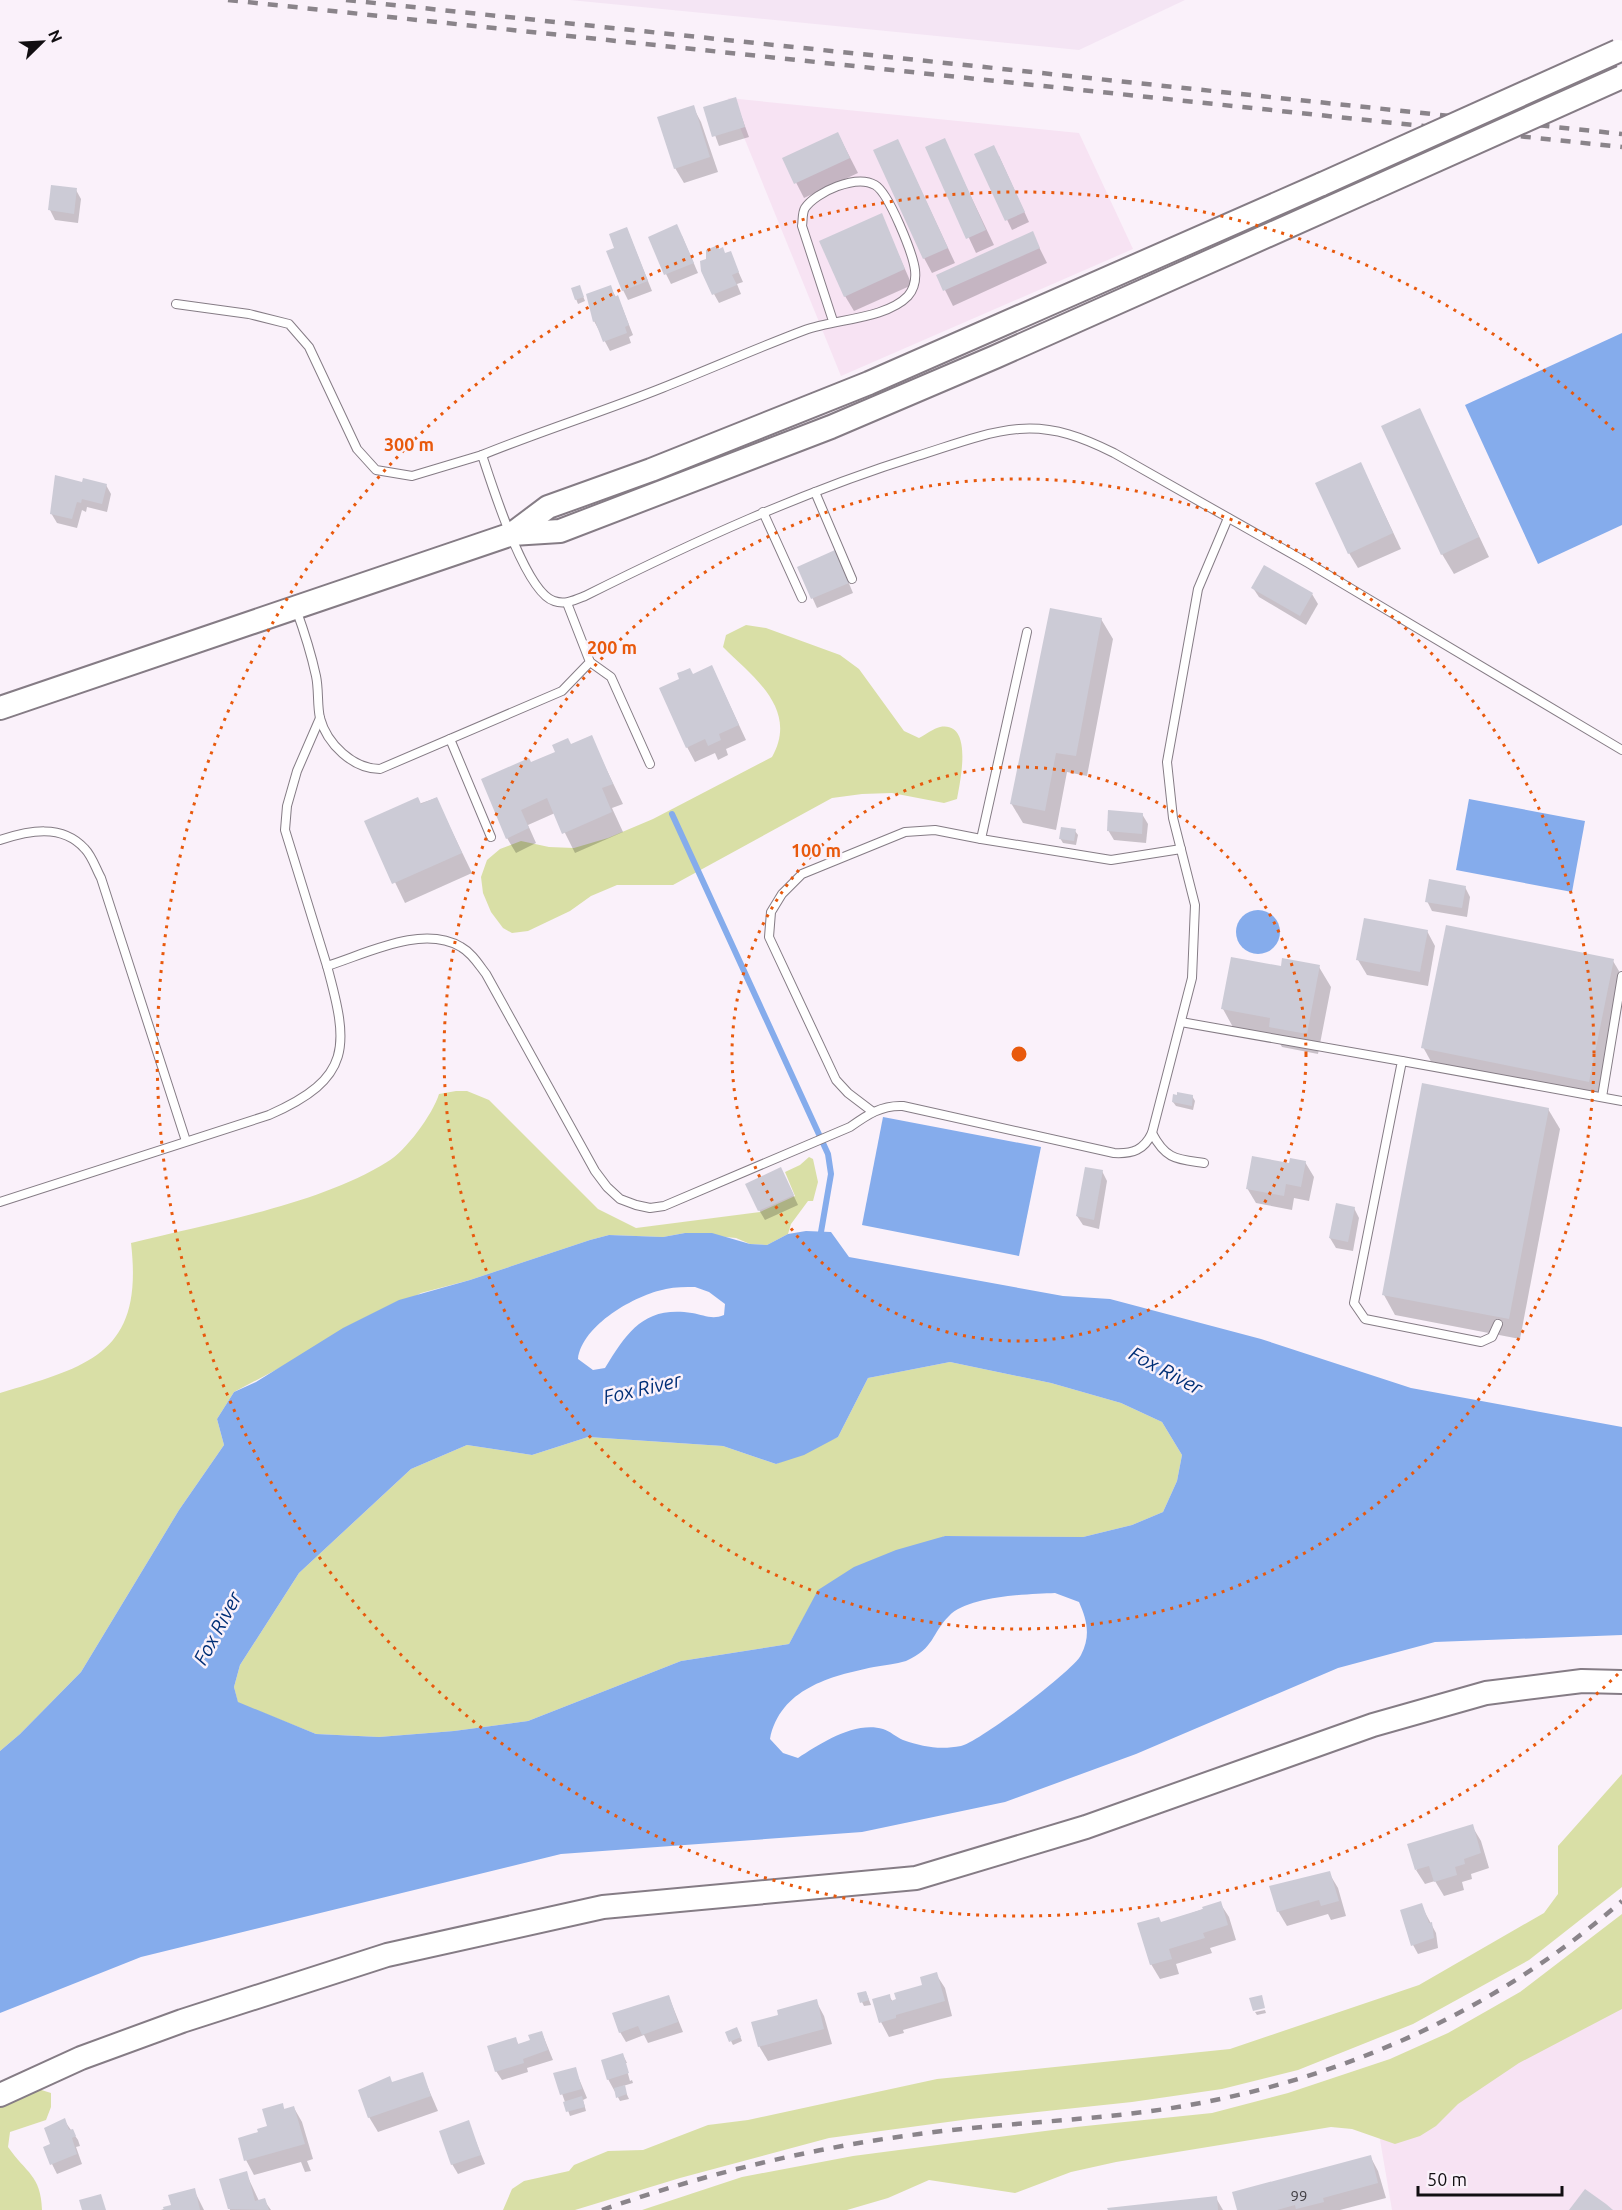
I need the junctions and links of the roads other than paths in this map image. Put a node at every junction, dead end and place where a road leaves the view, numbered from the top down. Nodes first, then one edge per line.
1 (1620, 50) edge
2 (1622, 77) edge
3 (176, 304) dead end
4 (833, 321) junction
5 (482, 455) junction
6 (815, 492) junction
7 (763, 512) junction
8 (1228, 518) junction
9 (512, 534) junction
10 (852, 579) dead end
11 (802, 598) dead end
12 (567, 603) junction
13 (296, 607) junction
14 (1027, 632) dead end
15 (590, 662) junction
16 (0, 708) edge
17 (320, 718) junction
18 (450, 739) junction
19 (1622, 750) edge
20 (650, 764) dead end
21 (491, 837) dead end
22 (981, 839) junction
23 (0, 840) edge
24 (1181, 849) junction
25 (327, 966) junction
26 (1622, 976) edge
27 (1181, 1022) junction
28 (1402, 1061) junction
29 (1602, 1097) junction
30 (1622, 1101) edge
31 (873, 1112) junction
32 (1152, 1133) junction
33 (186, 1141) junction
34 (1204, 1163) dead end
35 (0, 1202) edge
36 (1498, 1324) dead end
37 (1622, 1682) edge
38 (0, 2095) edge

1 - 9 main road, bridge
2 - 9 main road, bridge
3 - 5 lane
4 - 4 lane
4 - 5 lane
5 - 9 lane
6 - 7 lane
6 - 8 lane
6 - 10 lane
7 - 11 lane
7 - 12 lane
8 - 19 lane
8 - 24 lane
9 - 12 lane
9 - 13 main road
12 - 15 lane
13 - 16 main road
13 - 17 lane
14 - 22 lane
15 - 18 lane
15 - 20 lane
17 - 18 lane
17 - 25 lane
18 - 21 lane
22 - 24 lane
22 - 31 lane
23 - 33 lane
24 - 27 lane
25 - 31 lane
25 - 33 lane
26 - 29 lane
27 - 28 lane
27 - 32 lane
28 - 29 lane
28 - 36 lane
29 - 30 lane
31 - 32 lane
32 - 34 lane
33 - 35 lane
37 - 38 main road

